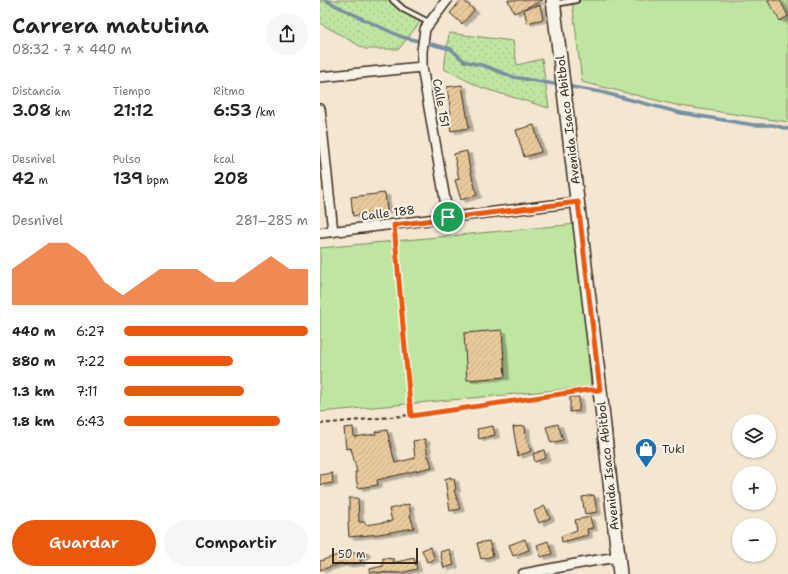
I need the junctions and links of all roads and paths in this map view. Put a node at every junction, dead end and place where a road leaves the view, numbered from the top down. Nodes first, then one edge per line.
1 (392, 0) edge
2 (447, 0) edge
3 (576, 0) edge
4 (554, 2) edge
5 (428, 26) junction
6 (422, 67) junction
7 (320, 77) edge
8 (320, 109) edge
9 (578, 202) junction
10 (448, 217) junction
11 (394, 225) junction
12 (333, 232) junction
13 (320, 233) edge
14 (600, 390) junction
15 (411, 416) junction
16 (320, 424) edge
17 (618, 557) junction
18 (524, 574) edge
19 (620, 574) edge

1 - 5 lane
2 - 5 street, Calle 151
3 - 4 lane
4 - 9 main road, Avenida Isaco Abitbol
5 - 6 street, Calle 151
6 - 7 street
6 - 10 street, Calle 151
8 - 12 street
9 - 10 street, Calle 188
9 - 14 main road, Avenida Isaco Abitbol
10 - 11 street, Calle 188
11 - 12 street, Calle 188
11 - 15 path
12 - 13 street, Calle 188
14 - 15 path
14 - 17 main road, Avenida Isaco Abitbol
15 - 16 path
17 - 18 street
17 - 19 main road, Avenida Isaco Abitbol

